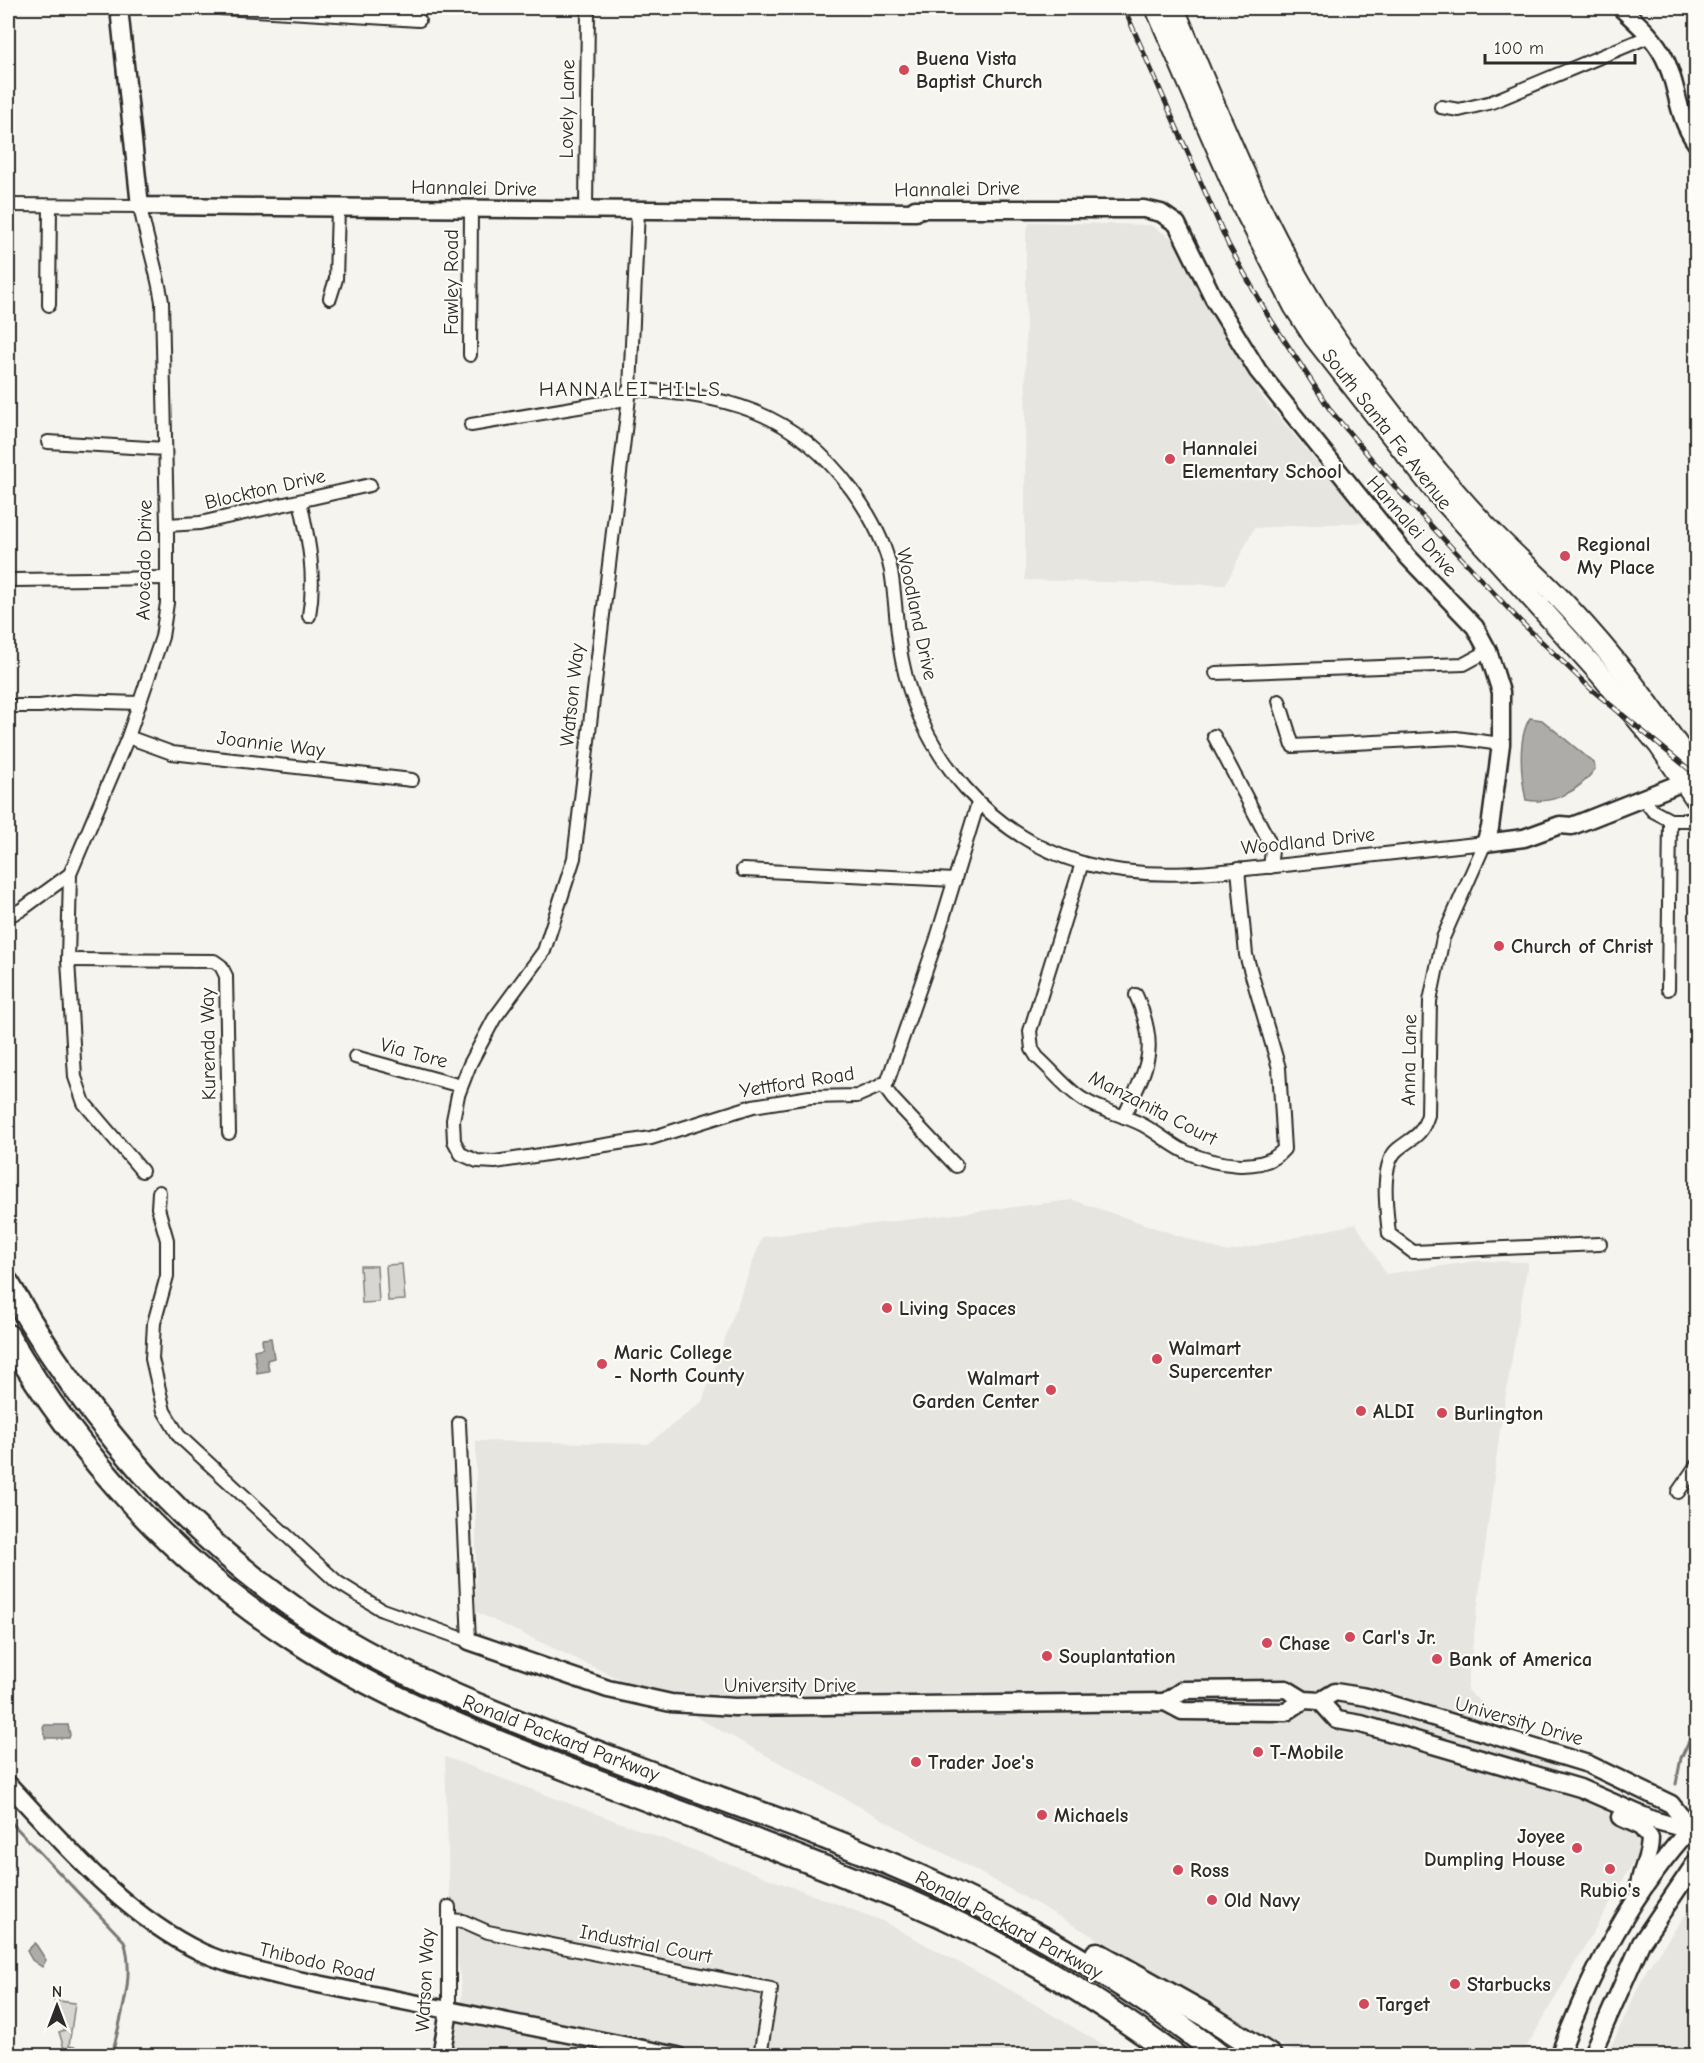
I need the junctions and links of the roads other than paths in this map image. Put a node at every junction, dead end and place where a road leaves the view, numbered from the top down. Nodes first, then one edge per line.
1 (119, 8) edge
2 (222, 8) edge
3 (588, 8) edge
4 (1156, 8) edge
5 (1174, 8) edge
6 (1621, 8) edge
7 (419, 21) dead end
8 (1650, 36) junction
9 (1441, 107) dead end
10 (1696, 143) edge
11 (8, 205) edge
12 (50, 206) junction
13 (140, 206) junction
14 (338, 208) junction
15 (471, 209) junction
16 (586, 210) junction
17 (638, 210) junction
18 (330, 298) dead end
19 (49, 305) dead end
20 (470, 355) dead end
21 (630, 389) junction
22 (471, 425) dead end
23 (48, 442) dead end
24 (165, 450) junction
25 (370, 484) dead end
26 (300, 501) junction
27 (167, 525) junction
28 (167, 578) junction
29 (14, 580) dead end
30 (309, 616) dead end
31 (1488, 651) junction
32 (1216, 673) dead end
33 (1279, 701) dead end
34 (140, 703) junction
35 (8, 706) edge
36 (1214, 736) dead end
37 (128, 737) junction
38 (1501, 744) junction
39 (1691, 777) edge
40 (412, 780) dead end
41 (1696, 799) edge
42 (1644, 800) junction
43 (978, 803) junction
44 (1670, 820) junction
45 (1696, 820) edge
46 (1560, 825) junction
47 (1485, 843) junction
48 (1082, 863) junction
49 (1270, 867) junction
50 (1238, 869) junction
51 (743, 870) dead end
52 (70, 874) junction
53 (955, 880) junction
54 (8, 916) edge
55 (68, 960) junction
56 (1668, 989) dead end
57 (1136, 995) dead end
58 (356, 1057) dead end
59 (882, 1084) junction
60 (461, 1086) junction
61 (1124, 1117) junction
62 (229, 1132) dead end
63 (461, 1154) joint
64 (956, 1166) dead end
65 (142, 1171) dead end
66 (159, 1192) dead end
67 (1600, 1244) dead end
68 (8, 1284) edge
69 (8, 1336) edge
70 (459, 1423) dead end
71 (1696, 1466) edge
72 (1677, 1492) dead end
73 (469, 1641) junction
74 (1312, 1700) junction
75 (1165, 1702) junction
76 (8, 1784) edge
77 (1563, 1784) junction
78 (1694, 1827) edge
79 (1696, 1862) edge
80 (955, 1893) junction
81 (1638, 1894) junction
82 (449, 1907) dead end
83 (449, 1920) junction
84 (1081, 1992) junction
85 (449, 2011) junction
86 (441, 2055) edge
87 (678, 2055) edge
88 (760, 2055) edge
89 (1148, 2055) edge
90 (1175, 2055) edge
91 (1220, 2055) edge
92 (1270, 2055) edge
93 (1559, 2055) edge
94 (1591, 2055) edge

1 - 13 street, Avocado Drive
2 - 7 street
3 - 16 street, Lovely Lane
4 - 39 main road, South Santa Fe Avenue
5 - 39 main road, South Santa Fe Avenue
6 - 8 street
8 - 9 street
8 - 10 street
11 - 12 street, Hannalei Drive
12 - 13 street, Hannalei Drive
12 - 19 street
13 - 14 street, Hannalei Drive
13 - 24 street, Avocado Drive
14 - 15 street, Hannalei Drive
14 - 18 street
15 - 16 street, Hannalei Drive
15 - 20 street, Fawley Road
16 - 17 street, Hannalei Drive
17 - 21 street, Watson Way
17 - 31 street, Hannalei Drive
21 - 22 street
21 - 43 street, Woodland Drive
21 - 60 street, Watson Way
23 - 24 street
24 - 27 street, Avocado Drive
25 - 26 street, Blockton Drive
26 - 27 street, Blockton Drive
26 - 30 street
27 - 28 street, Avocado Drive
28 - 29 street
28 - 34 street, Avocado Drive
31 - 32 street
31 - 38 street, Hannalei Drive
33 - 38 street
34 - 35 street
34 - 37 street, Avocado Drive
36 - 49 street
37 - 40 street, Joannie Way
37 - 52 street, Avocado Drive
38 - 47 street, Hannalei Drive
39 - 41 main road, South Santa Fe Avenue
39 - 42 street, Woodland Drive
39 - 46 street, Woodland Drive
42 - 44 street
42 - 46 street, Woodland Drive
43 - 48 street, Woodland Drive
43 - 53 street, Yettford Road
44 - 45 street
44 - 56 street
46 - 47 street, Woodland Drive
47 - 49 street, Woodland Drive
47 - 67 street, Anna Lane
48 - 50 street, Woodland Drive
48 - 61 street, Manzanita Court
49 - 50 street, Woodland Drive
50 - 61 street, Manzanita Court
51 - 53 street
52 - 54 street
52 - 55 street, Avocado Drive
53 - 59 street, Yettford Road
55 - 62 street, Kurenda Way
55 - 65 street, Avocado Drive
57 - 61 street
58 - 60 street, Via Tore
59 - 63 street, Yettford Road
59 - 64 street
60 - 63 street, Watson Way
66 - 73 street, University Drive
68 - 80 highway, Ronald Packard Parkway
69 - 84 highway, Ronald Packard Parkway
70 - 73 street
71 - 72 street
73 - 75 street, University Drive
74 - 75 street, University Drive
74 - 75 street, University Drive
74 - 77 street, University Drive
74 - 78 street, University Drive
76 - 85 street, Thibodo Road
77 - 78 street, University Drive
77 - 81 street
78 - 81 street
79 - 94 street
80 - 91 highway, Ronald Packard Parkway
80 - 92 highway
81 - 93 street
82 - 83 street, Watson Way
83 - 85 street, Watson Way
83 - 88 street, Industrial Court
84 - 89 highway
84 - 90 highway, Ronald Packard Parkway
85 - 86 street, Watson Way
85 - 87 street, Thibodo Road

